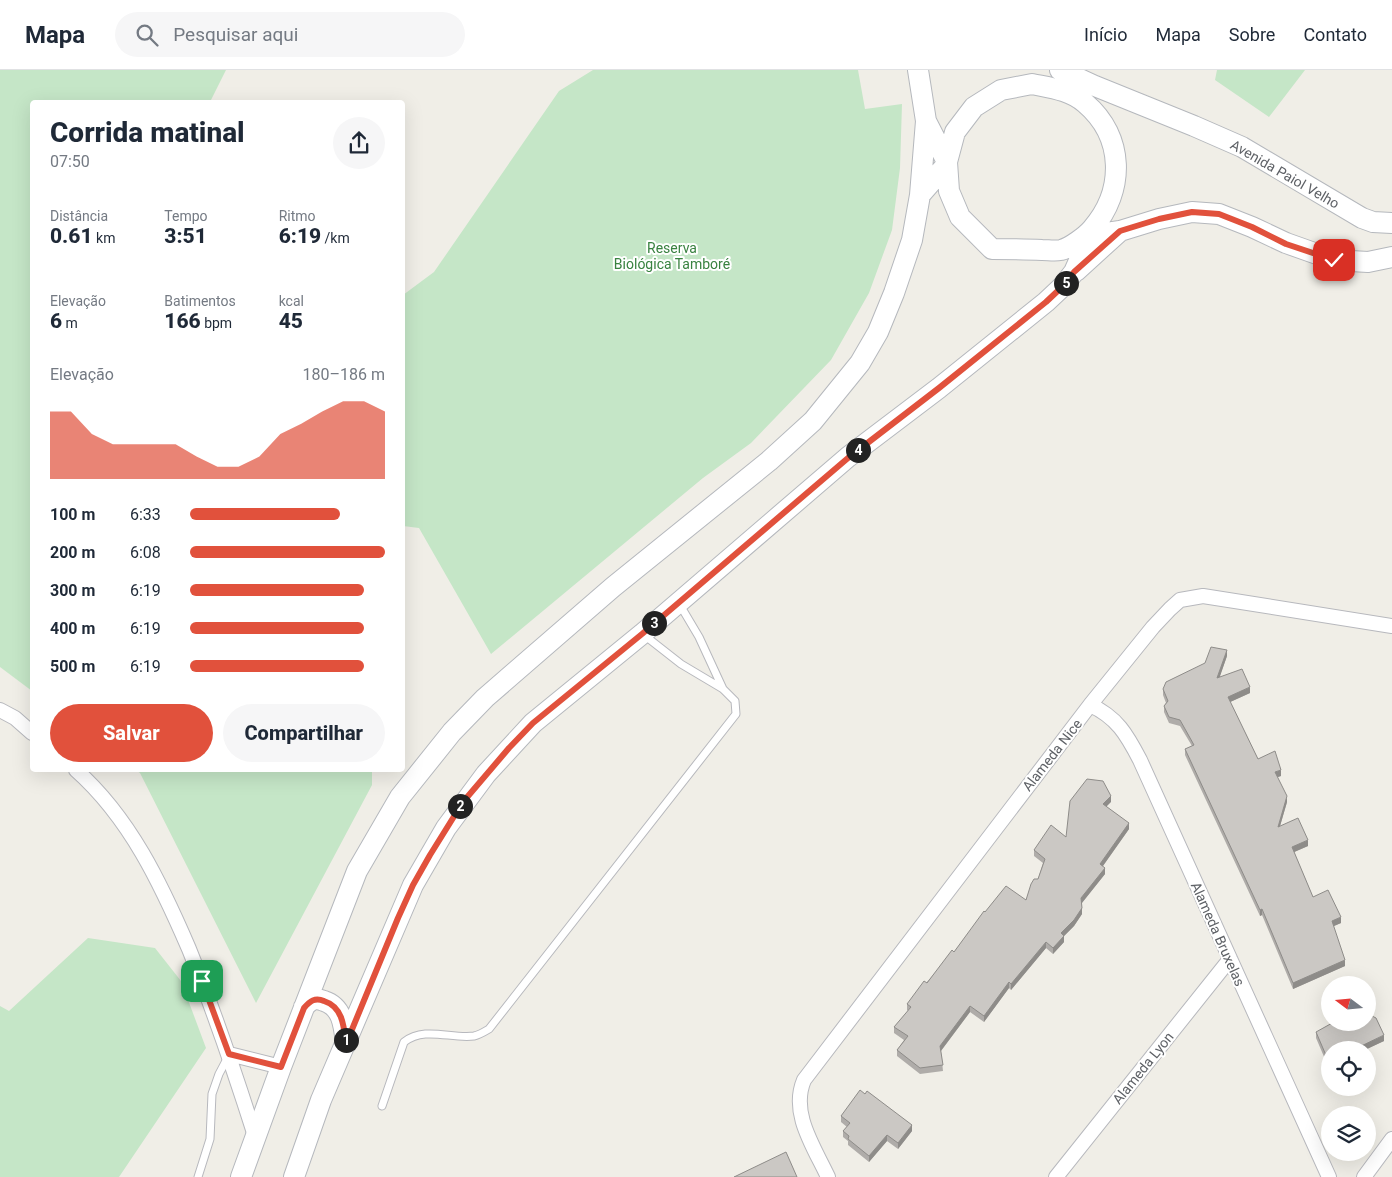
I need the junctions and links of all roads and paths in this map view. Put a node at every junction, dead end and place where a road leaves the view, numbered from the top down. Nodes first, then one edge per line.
1 (918, 70) edge
2 (1051, 70) edge
3 (1060, 70) edge
4 (1095, 86) junction
5 (1064, 90) junction
6 (926, 121) junction
7 (947, 163) junction
8 (920, 195) junction
9 (1392, 223) edge
10 (1120, 231) junction
11 (1086, 236) junction
12 (1392, 258) edge
13 (1074, 272) junction
14 (679, 602) junction
15 (1392, 626) edge
16 (642, 634) junction
17 (723, 689) junction
18 (1090, 706) junction
19 (0, 710) edge
20 (30, 731) edge
21 (78, 772) edge
22 (1230, 960) junction
23 (304, 1008) junction
24 (346, 1044) junction
25 (229, 1054) junction
26 (281, 1067) junction
27 (382, 1106) dead end
28 (255, 1136) junction
29 (1392, 1139) edge
30 (198, 1177) edge
31 (241, 1177) edge
32 (294, 1177) edge
33 (828, 1177) edge
34 (1056, 1177) edge
35 (1329, 1177) edge
36 (1364, 1177) edge

1 - 6 main road
2 - 5 main road
3 - 4 main road, Avenida Paiol Velho
4 - 5 main road
4 - 9 main road, Avenida Paiol Velho
5 - 7 main road
5 - 11 main road
6 - 7 main road
6 - 8 main road
7 - 8 main road
7 - 11 main road
8 - 23 main road
10 - 11 main road
10 - 12 main road
10 - 13 main road
11 - 13 main road
13 - 14 main road
14 - 16 main road
14 - 17 lane
15 - 18 street, Alameda Nice
16 - 17 lane
16 - 24 main road
17 - 27 lane
18 - 22 street, Alameda Bruxelas
18 - 33 street, Alameda Nice
19 - 20 street
21 - 25 street
22 - 34 street, Alameda Lyon
22 - 35 street, Alameda Bruxelas
23 - 24 main road
23 - 26 main road
24 - 32 main road
25 - 26 street
25 - 28 street
25 - 30 lane
26 - 28 main road
28 - 31 main road
29 - 36 street

